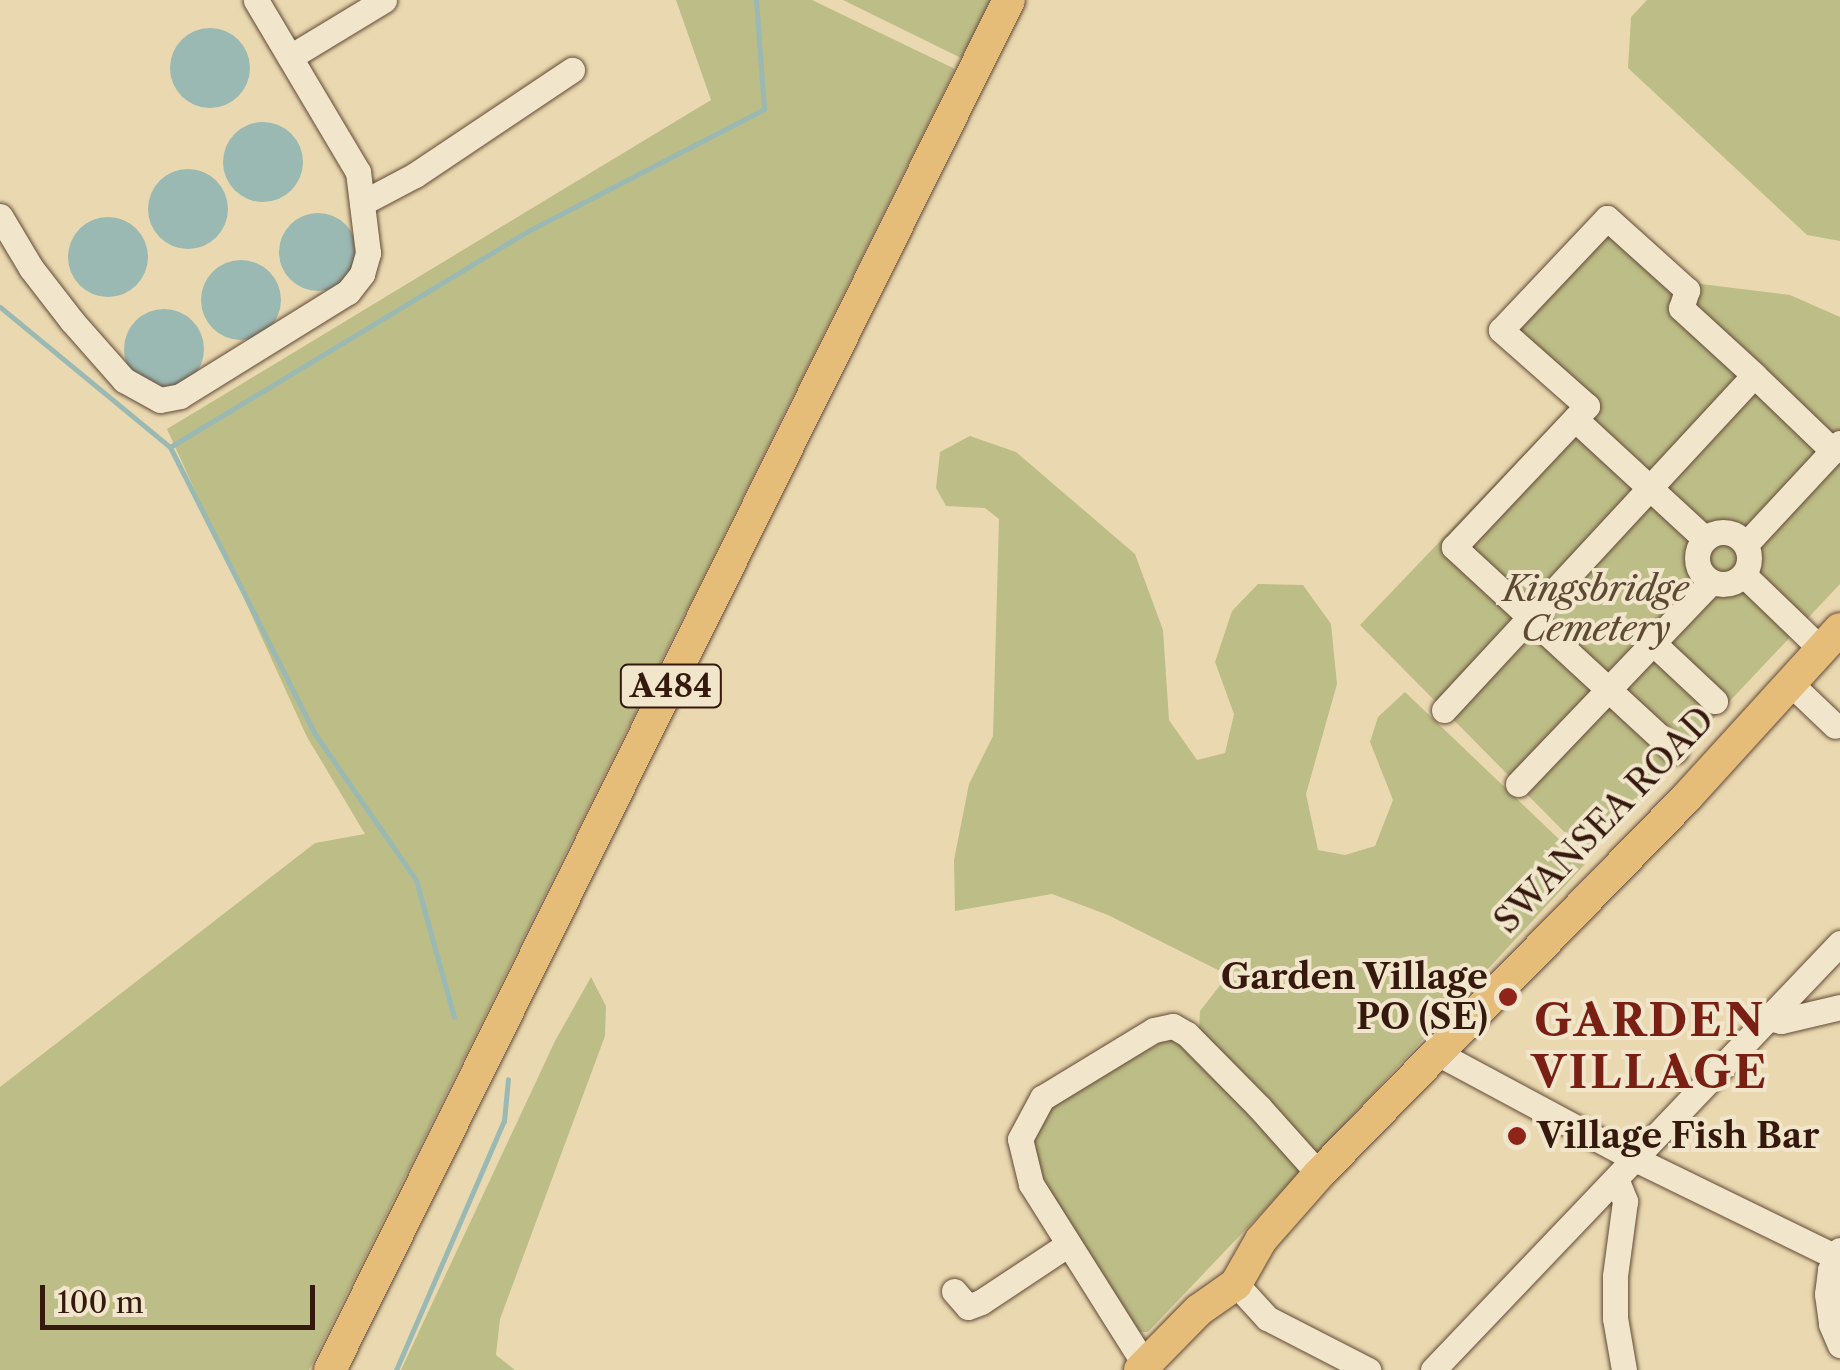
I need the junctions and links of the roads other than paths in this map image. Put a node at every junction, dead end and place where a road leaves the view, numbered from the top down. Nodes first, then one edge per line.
1 (256, 0) edge
2 (384, 0) edge
3 (1009, 0) edge
4 (290, 57) junction
5 (572, 70) dead end
6 (362, 203) junction
7 (0, 216) edge
8 (1754, 375) junction
9 (1575, 419) junction
10 (1836, 447) edge
11 (1650, 488) junction
12 (1705, 540) junction
13 (1746, 544) junction
14 (1744, 575) junction
15 (1711, 582) junction
16 (1530, 619) junction
17 (1830, 639) edge
18 (1653, 643) junction
19 (1790, 683) junction
20 (1608, 690) junction
21 (1715, 701) dead end
22 (1444, 710) dead end
23 (1835, 726) dead end
24 (1675, 751) dead end
25 (1518, 784) dead end
26 (1840, 943) edge
27 (1840, 1007) edge
28 (1768, 1018) junction
29 (1437, 1053) junction
30 (1636, 1160) junction
31 (1319, 1174) junction
32 (1617, 1181) junction
33 (1067, 1244) junction
34 (1838, 1254) edge
35 (1236, 1284) junction
36 (954, 1290) dead end
37 (1840, 1345) edge
38 (1143, 1367) edge
39 (1358, 1368) edge
40 (330, 1370) edge
41 (1433, 1370) edge
42 (1624, 1370) edge

1 - 4 street
2 - 4 street
3 - 40 main road, A484
4 - 6 street
5 - 6 street
6 - 7 street
8 - 9 street
8 - 10 street
8 - 11 street
9 - 11 street
9 - 16 street
10 - 13 street
11 - 12 street
11 - 16 street
12 - 13 street
12 - 15 street
13 - 14 street
14 - 15 street
14 - 17 street
15 - 18 street
16 - 20 street
16 - 22 street
17 - 19 main road, SWANSEA ROAD
18 - 20 street
18 - 21 street
19 - 23 street
19 - 29 main road, SWANSEA ROAD
20 - 24 street
20 - 25 street
26 - 28 street
27 - 28 street
28 - 30 street
29 - 30 street
29 - 31 main road, SWANSEA ROAD
30 - 32 street
30 - 34 street
31 - 33 street
31 - 35 main road, SWANSEA ROAD
32 - 41 street
32 - 42 street
33 - 36 street
33 - 38 street
34 - 37 street
35 - 38 main road, SWANSEA ROAD
35 - 39 street

